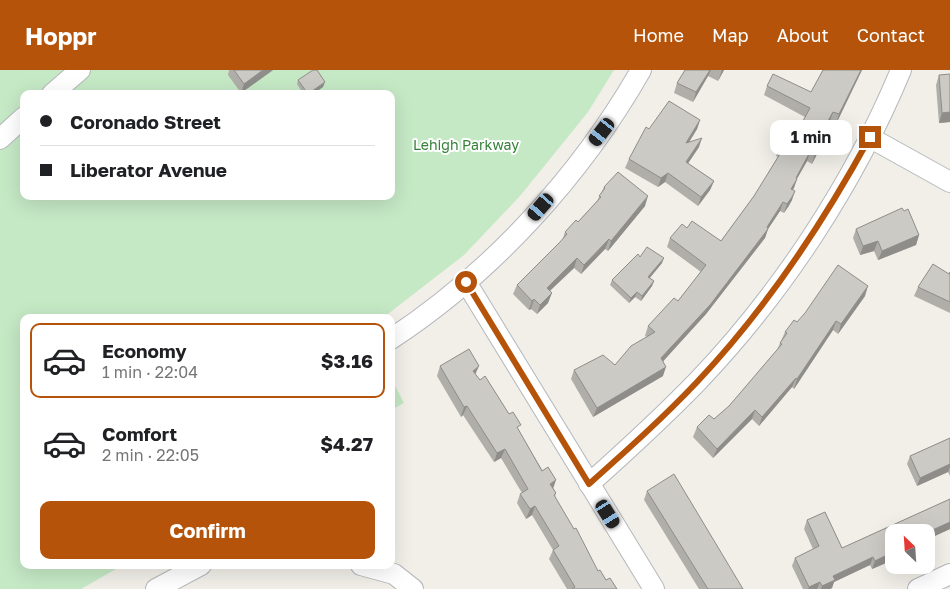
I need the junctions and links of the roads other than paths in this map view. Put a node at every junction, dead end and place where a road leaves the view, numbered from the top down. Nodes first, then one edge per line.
1 (80, 70) edge
2 (641, 70) edge
3 (901, 70) edge
4 (57, 90) edge
5 (20, 121) edge
6 (870, 137) junction
7 (0, 139) edge
8 (950, 182) edge
9 (466, 282) junction
10 (395, 336) edge
11 (589, 484) junction
12 (194, 569) edge
13 (376, 569) edge
14 (950, 574) edge
15 (156, 589) edge
16 (413, 589) edge
17 (654, 589) edge
18 (918, 589) edge

1 - 4 street
2 - 9 street
3 - 6 street
5 - 7 street
6 - 8 street
6 - 11 street
9 - 10 street
9 - 11 street
11 - 17 street
12 - 15 street
13 - 16 street
14 - 18 street

